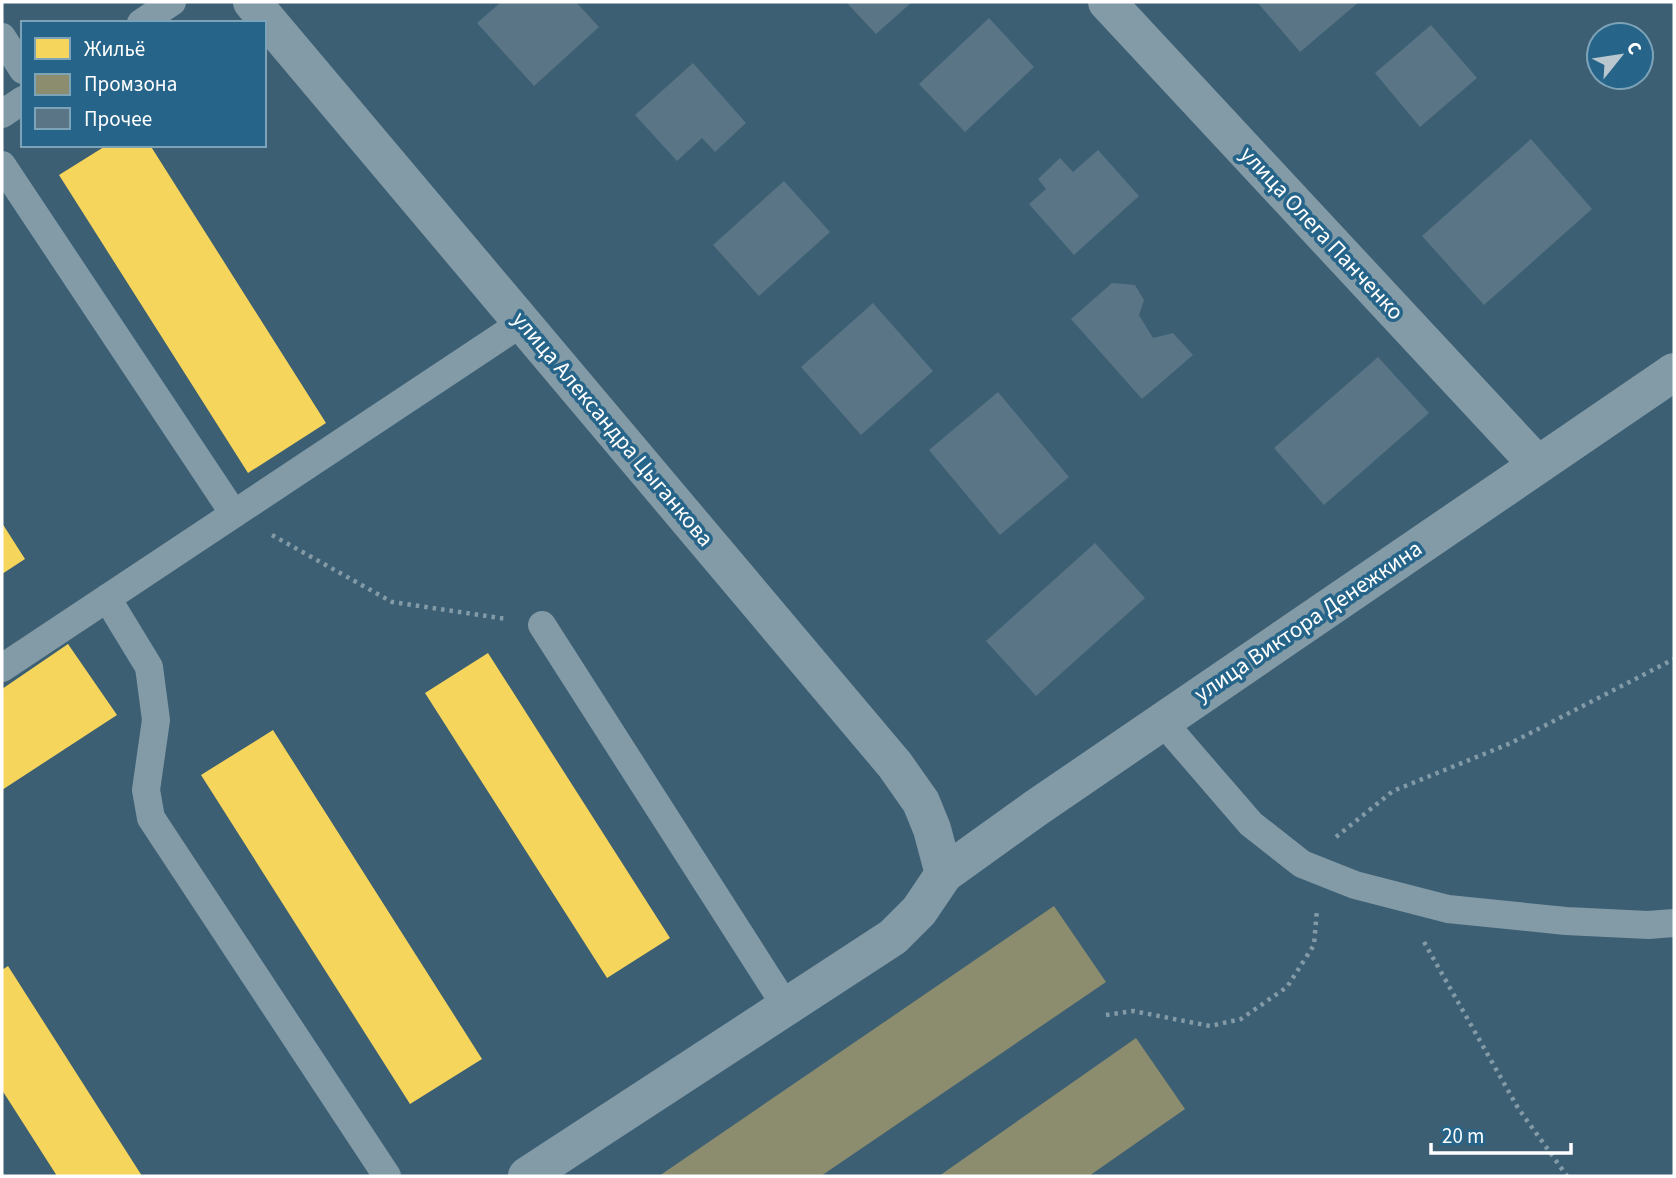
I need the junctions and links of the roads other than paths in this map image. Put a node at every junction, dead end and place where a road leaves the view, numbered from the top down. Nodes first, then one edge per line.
1 (172, 2) edge
2 (252, 2) edge
3 (1107, 2) edge
4 (144, 21) edge
5 (2, 37) edge
6 (21, 67) edge
7 (21, 101) edge
8 (2, 114) edge
9 (2, 165) edge
10 (523, 322) junction
11 (1674, 372) edge
12 (1537, 464) junction
13 (234, 514) junction
14 (107, 598) junction
15 (542, 625) road end
16 (2, 668) edge
17 (1162, 721) junction
18 (944, 874) junction
19 (1674, 923) edge
20 (787, 1007) junction
21 (387, 1176) edge
22 (527, 1176) edge

1 - 4 lane
2 - 10 street, улица Александра Цыганкова
3 - 12 street, улица Олега Панченко
5 - 6 lane
7 - 8 lane
9 - 13 lane
10 - 13 lane
10 - 18 street, улица Александра Цыганкова
11 - 12 street, улица Виктора Денежкина
12 - 17 street, улица Виктора Денежкина
13 - 14 lane
14 - 16 lane
14 - 21 lane
15 - 20 lane
17 - 18 street, улица Виктора Денежкина
17 - 19 lane
18 - 20 street
20 - 22 street

